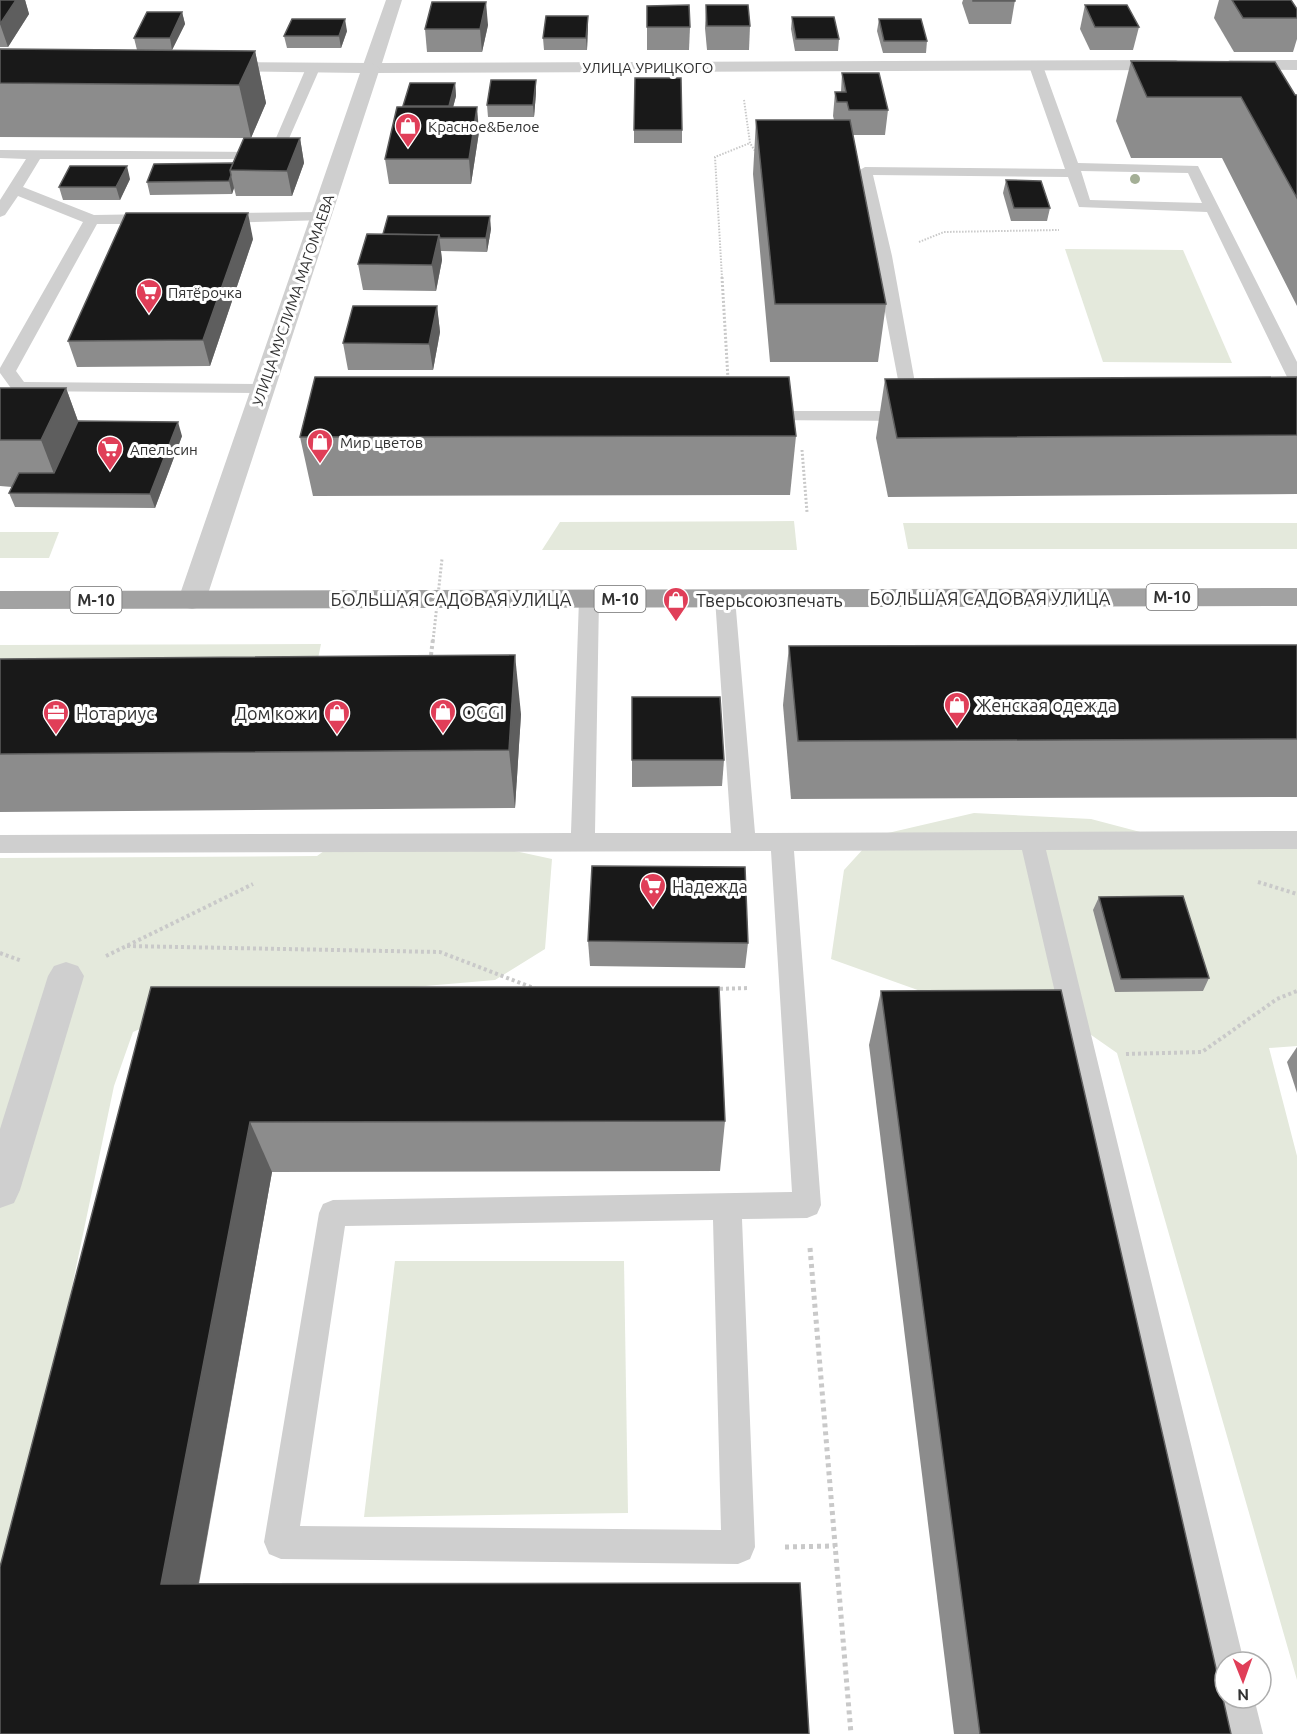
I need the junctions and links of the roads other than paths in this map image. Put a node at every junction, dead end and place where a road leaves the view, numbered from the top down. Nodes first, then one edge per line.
1 (394, 0) edge
2 (1190, 65) edge
3 (1214, 65) edge
4 (1297, 65) edge
5 (1036, 66) junction
6 (197, 67) edge
7 (313, 68) junction
8 (371, 68) junction
9 (0, 154) edge
10 (36, 155) junction
11 (1073, 170) junction
12 (14, 189) junction
13 (1213, 208) junction
14 (0, 212) edge
15 (321, 218) junction
16 (172, 219) edge
17 (207, 219) edge
18 (92, 220) junction
19 (1297, 379) edge
20 (263, 389) junction
21 (730, 416) edge
22 (1297, 597) edge
23 (725, 598) junction
24 (589, 599) junction
25 (0, 600) edge
26 (192, 600) junction
27 (1297, 840) edge
28 (1032, 841) junction
29 (582, 843) junction
30 (744, 843) junction
31 (782, 843) junction
32 (0, 844) edge
33 (66, 976) road end
34 (0, 1190) edge
35 (727, 1207) junction
36 (1224, 1650) edge
37 (1239, 1710) edge
38 (1245, 1734) edge

1 - 8 street, УЛИЦА МУСЛИМА МАГОМАЕВА
2 - 5 street, УЛИЦА УРИЦКОГО
3 - 4 street
5 - 8 street, УЛИЦА УРИЦКОГО
5 - 11 lane
6 - 7 street, УЛИЦА УРИЦКОГО
7 - 8 street, УЛИЦА УРИЦКОГО
7 - 10 lane
8 - 15 street, УЛИЦА МУСЛИМА МАГОМАЕВА
9 - 10 lane
10 - 12 lane
11 - 13 lane
11 - 13 lane
11 - 21 lane
12 - 14 lane
12 - 18 lane
13 - 19 lane
15 - 17 lane
15 - 20 street, УЛИЦА МУСЛИМА МАГОМАЕВА
16 - 18 lane
18 - 20 lane
20 - 26 street, УЛИЦА МУСЛИМА МАГОМАЕВА
22 - 23 highway, БОЛЬШАЯ САДОВАЯ УЛИЦА / М-10
23 - 24 highway, БОЛЬШАЯ САДОВАЯ УЛИЦА / М-10
23 - 30 lane
24 - 26 highway, БОЛЬШАЯ САДОВАЯ УЛИЦА / М-10
24 - 29 lane
25 - 26 highway, БОЛЬШАЯ САДОВАЯ УЛИЦА / М-10
27 - 28 lane
28 - 31 lane
28 - 36 lane
29 - 30 lane
29 - 32 lane
30 - 31 lane
31 - 35 lane
33 - 34 street
35 - 35 lane
37 - 38 lane

